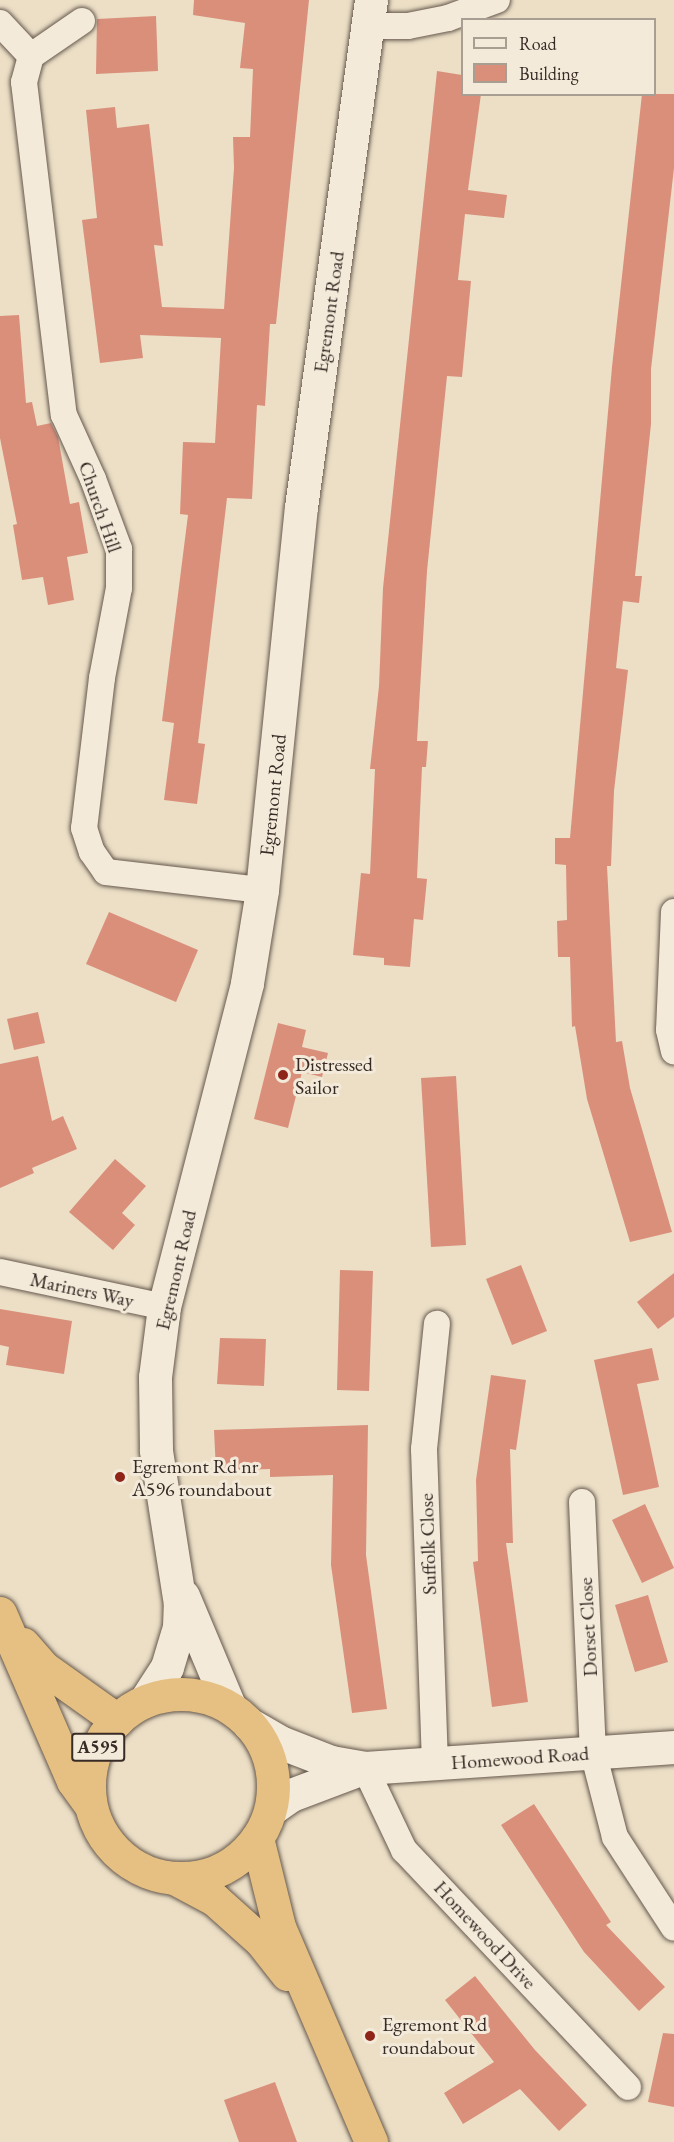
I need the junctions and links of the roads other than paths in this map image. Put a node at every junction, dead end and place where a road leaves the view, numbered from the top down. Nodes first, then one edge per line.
1 (497, 0) edge
2 (370, 13) edge
3 (82, 21) dead end
4 (0, 23) edge
5 (31, 56) junction
6 (262, 890) junction
7 (674, 912) edge
8 (674, 1051) edge
9 (0, 1272) edge
10 (164, 1307) junction
11 (437, 1324) dead end
12 (582, 1502) dead end
13 (177, 1581) junction
14 (4, 1620) edge
15 (145, 1701) junction
16 (239, 1716) junction
17 (117, 1720) junction
18 (674, 1747) edge
19 (593, 1752) junction
20 (435, 1764) junction
21 (365, 1768) junction
22 (90, 1804) junction
23 (270, 1809) junction
24 (257, 1839) junction
25 (176, 1879) junction
26 (674, 1928) edge
27 (309, 2001) junction
28 (628, 2087) dead end
29 (371, 2142) edge

1 - 2 street
2 - 6 main road, Egremont Road
3 - 5 street
4 - 5 street
5 - 6 street, Church Hill
6 - 10 main road, Egremont Road
7 - 8 street
9 - 10 street, Mariners Way
10 - 13 main road, Egremont Road
11 - 20 street, Suffolk Close
12 - 19 street, Dorset Close
13 - 15 main road
13 - 16 main road
14 - 17 highway, A595
14 - 22 highway, A595
15 - 16 highway, A595
15 - 17 highway, A595
16 - 21 main road
16 - 23 highway, A595
17 - 22 highway, A595
18 - 19 main road, Homewood Road
19 - 20 main road, Homewood Road
19 - 26 street, Dorset Close
20 - 21 main road, Homewood Road
21 - 23 main road
21 - 28 street, Homewood Drive
22 - 25 highway, A595
23 - 24 highway, A595
24 - 25 highway, A595
24 - 27 highway, A595
25 - 27 highway, A595
27 - 29 highway, A595

